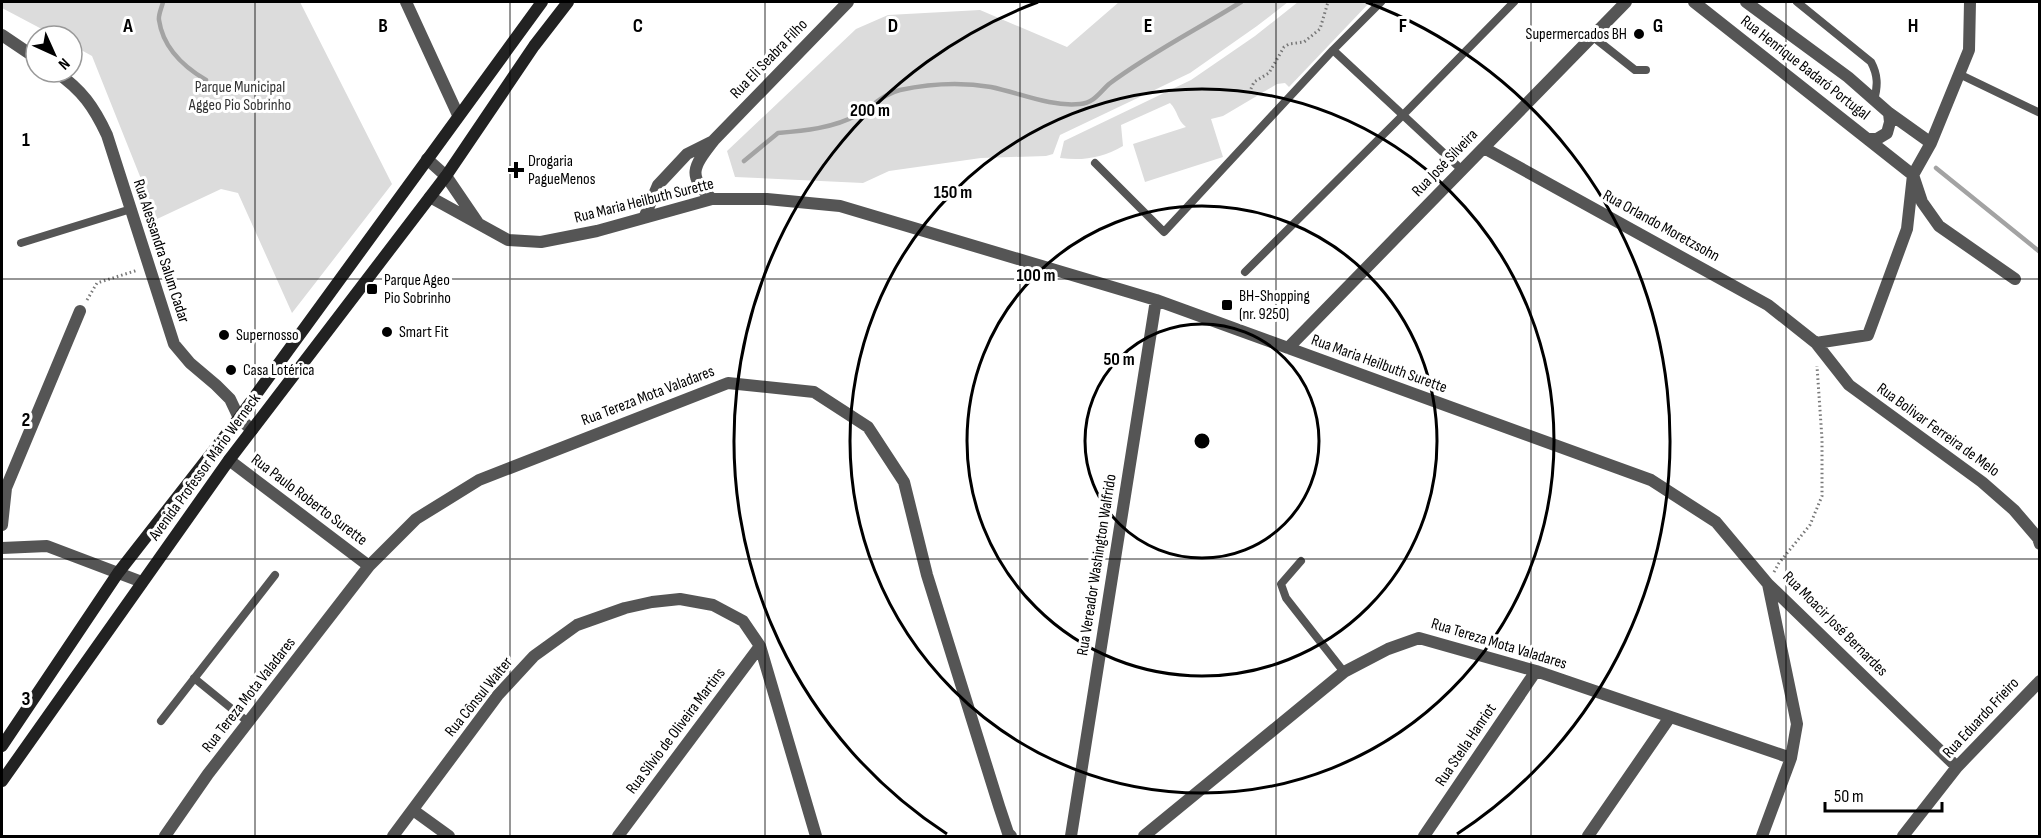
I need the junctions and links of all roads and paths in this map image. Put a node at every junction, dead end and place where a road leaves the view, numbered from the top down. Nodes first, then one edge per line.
1 (406, 2) edge
2 (542, 2) edge
3 (568, 2) edge
4 (848, 2) edge
5 (1328, 2) edge
6 (1381, 2) edge
7 (1514, 2) edge
8 (1626, 2) edge
9 (1694, 2) edge
10 (1746, 2) edge
11 (1797, 2) edge
12 (1970, 2) edge
13 (2, 35) edge
14 (1592, 36) junction
15 (24, 50) edge
16 (1333, 50) junction
17 (1646, 70) dead end
18 (1959, 74) junction
19 (74, 84) edge
20 (1249, 93) dead end
21 (1874, 100) junction
22 (1888, 113) junction
23 (2040, 113) edge
24 (458, 115) junction
25 (1403, 116) junction
26 (1868, 139) junction
27 (714, 140) junction
28 (1931, 143) junction
29 (1484, 147) junction
30 (427, 159) junction
31 (1095, 163) dead end
32 (1462, 170) junction
33 (1913, 175) junction
34 (446, 176) junction
35 (430, 196) junction
36 (712, 199) junction
37 (130, 209) junction
38 (644, 218) junction
39 (479, 226) junction
40 (21, 243) dead end
41 (149, 267) junction
42 (1245, 272) dead end
43 (2014, 279) dead end
44 (1156, 300) junction
45 (80, 311) joint
46 (1816, 343) junction
47 (1288, 348) junction
48 (239, 418) junction
49 (252, 430) junction
50 (229, 460) junction
51 (2, 525) edge
52 (2040, 544) edge
53 (2, 548) edge
54 (1301, 561) dead end
55 (369, 566) junction
56 (117, 573) junction
57 (275, 574) dead end
58 (142, 582) junction
59 (1768, 584) junction
60 (760, 646) junction
61 (1536, 671) junction
62 (1344, 672) junction
63 (194, 678) junction
64 (2040, 681) edge
65 (1670, 717) junction
66 (161, 721) dead end
67 (248, 722) junction
68 (2, 746) edge
69 (1791, 758) junction
70 (1957, 767) junction
71 (2, 781) edge
72 (413, 810) junction
73 (165, 837) edge
74 (393, 837) edge
75 (449, 837) edge
76 (618, 837) edge
77 (816, 837) edge
78 (1011, 837) edge
79 (1071, 837) edge
80 (1144, 837) edge
81 (1424, 837) edge
82 (1588, 837) edge
83 (1762, 837) edge
84 (1904, 837) edge

1 - 24 street
2 - 24 main road, Avenida Professor Mário Werneck
3 - 34 main road, Avenida Professor Mário Werneck
4 - 27 street, Rua Eli Seabra Filho
5 - 20 path
6 - 16 lane
7 - 25 lane
8 - 14 street, Rua José Silveira
9 - 26 street, Rua Henrique Badaró Portugal
10 - 21 street, Rua Henrique Badaró Portugal
11 - 21 lane
12 - 18 street
13 - 15 street
14 - 17 lane
14 - 29 street, Rua José Silveira
16 - 25 lane
16 - 31 lane
18 - 23 lane
18 - 28 street
19 - 37 street, Rua Alessandra Salum Cadar
21 - 22 street, Rua Henrique Badaró Portugal
22 - 26 street, Rua Henrique Badaró Portugal
22 - 28 street, Rua Henrique Badaró Portugal
24 - 30 main road, Avenida Professor Mário Werneck
25 - 32 lane
25 - 42 lane
26 - 33 street, Rua Henrique Badaró Portugal
27 - 36 street, Rua Eli Seabra Filho
27 - 38 street, Rua Eli Seabra Filho
28 - 33 street
29 - 32 street, Rua José Silveira
29 - 46 street, Rua Orlando Moretzsohn
30 - 34 street
30 - 48 main road, Avenida Professor Mário Werneck
32 - 47 street, Rua José Silveira
33 - 43 street
33 - 46 street
34 - 35 main road, Avenida Professor Mário Werneck
34 - 39 street
35 - 39 street, Rua Maria Heilbuth Surette
35 - 49 main road, Avenida Professor Mário Werneck
36 - 38 street, Rua Maria Heilbuth Surette
36 - 44 street, Rua Maria Heilbuth Surette
37 - 40 lane
37 - 41 street, Rua Alessandra Salum Cadar
38 - 39 street, Rua Maria Heilbuth Surette
41 - 45 path
41 - 48 street, Rua Alessandra Salum Cadar
44 - 47 street, Rua Maria Heilbuth Surette
44 - 79 street, Rua Vereador Washington Walfrido
45 - 51 street
46 - 52 street, Rua Bolivar Ferreira de Melo
46 - 59 path, Rua Moacir José Bernardes
47 - 59 street, Rua Maria Heilbuth Surette
48 - 49 street, Rua Alessandra Salum Cadar
48 - 56 main road, Avenida Professor Mário Werneck
49 - 50 main road, Avenida Professor Mário Werneck
50 - 55 street, Rua Paulo Roberto Surette
50 - 58 main road, Avenida Professor Mário Werneck
53 - 56 street
54 - 62 lane
55 - 67 street, Rua Tereza Mota Valadares
55 - 78 street, Rua Tereza Mota Valadares
56 - 58 street
56 - 68 main road, Avenida Professor Mário Werneck
57 - 63 lane
58 - 71 main road, Avenida Professor Mário Werneck
59 - 69 street, Rua Maria Heilbuth Surette
59 - 70 street, Rua Moacir José Bernardes
60 - 72 street, Rua Cônsul Walter
60 - 76 street, Rua Sílvio de Oliveira Martins
60 - 77 street, Rua Cônsul Walter
61 - 62 street, Rua Tereza Mota Valadares
61 - 65 street, Rua Tereza Mota Valadares
61 - 81 street, Rua Stella Hanriot
62 - 80 street, Rua Tereza Mota Valadares
63 - 66 lane
63 - 67 lane
64 - 70 street, Rua Eduardo Frieiro
65 - 69 street, Rua Tereza Mota Valadares
65 - 82 street
67 - 73 street, Rua Tereza Mota Valadares
69 - 83 street, Rua Maria Heilbuth Surette
70 - 84 street, Rua Eduardo Frieiro
72 - 74 street, Rua Cônsul Walter
72 - 75 street

